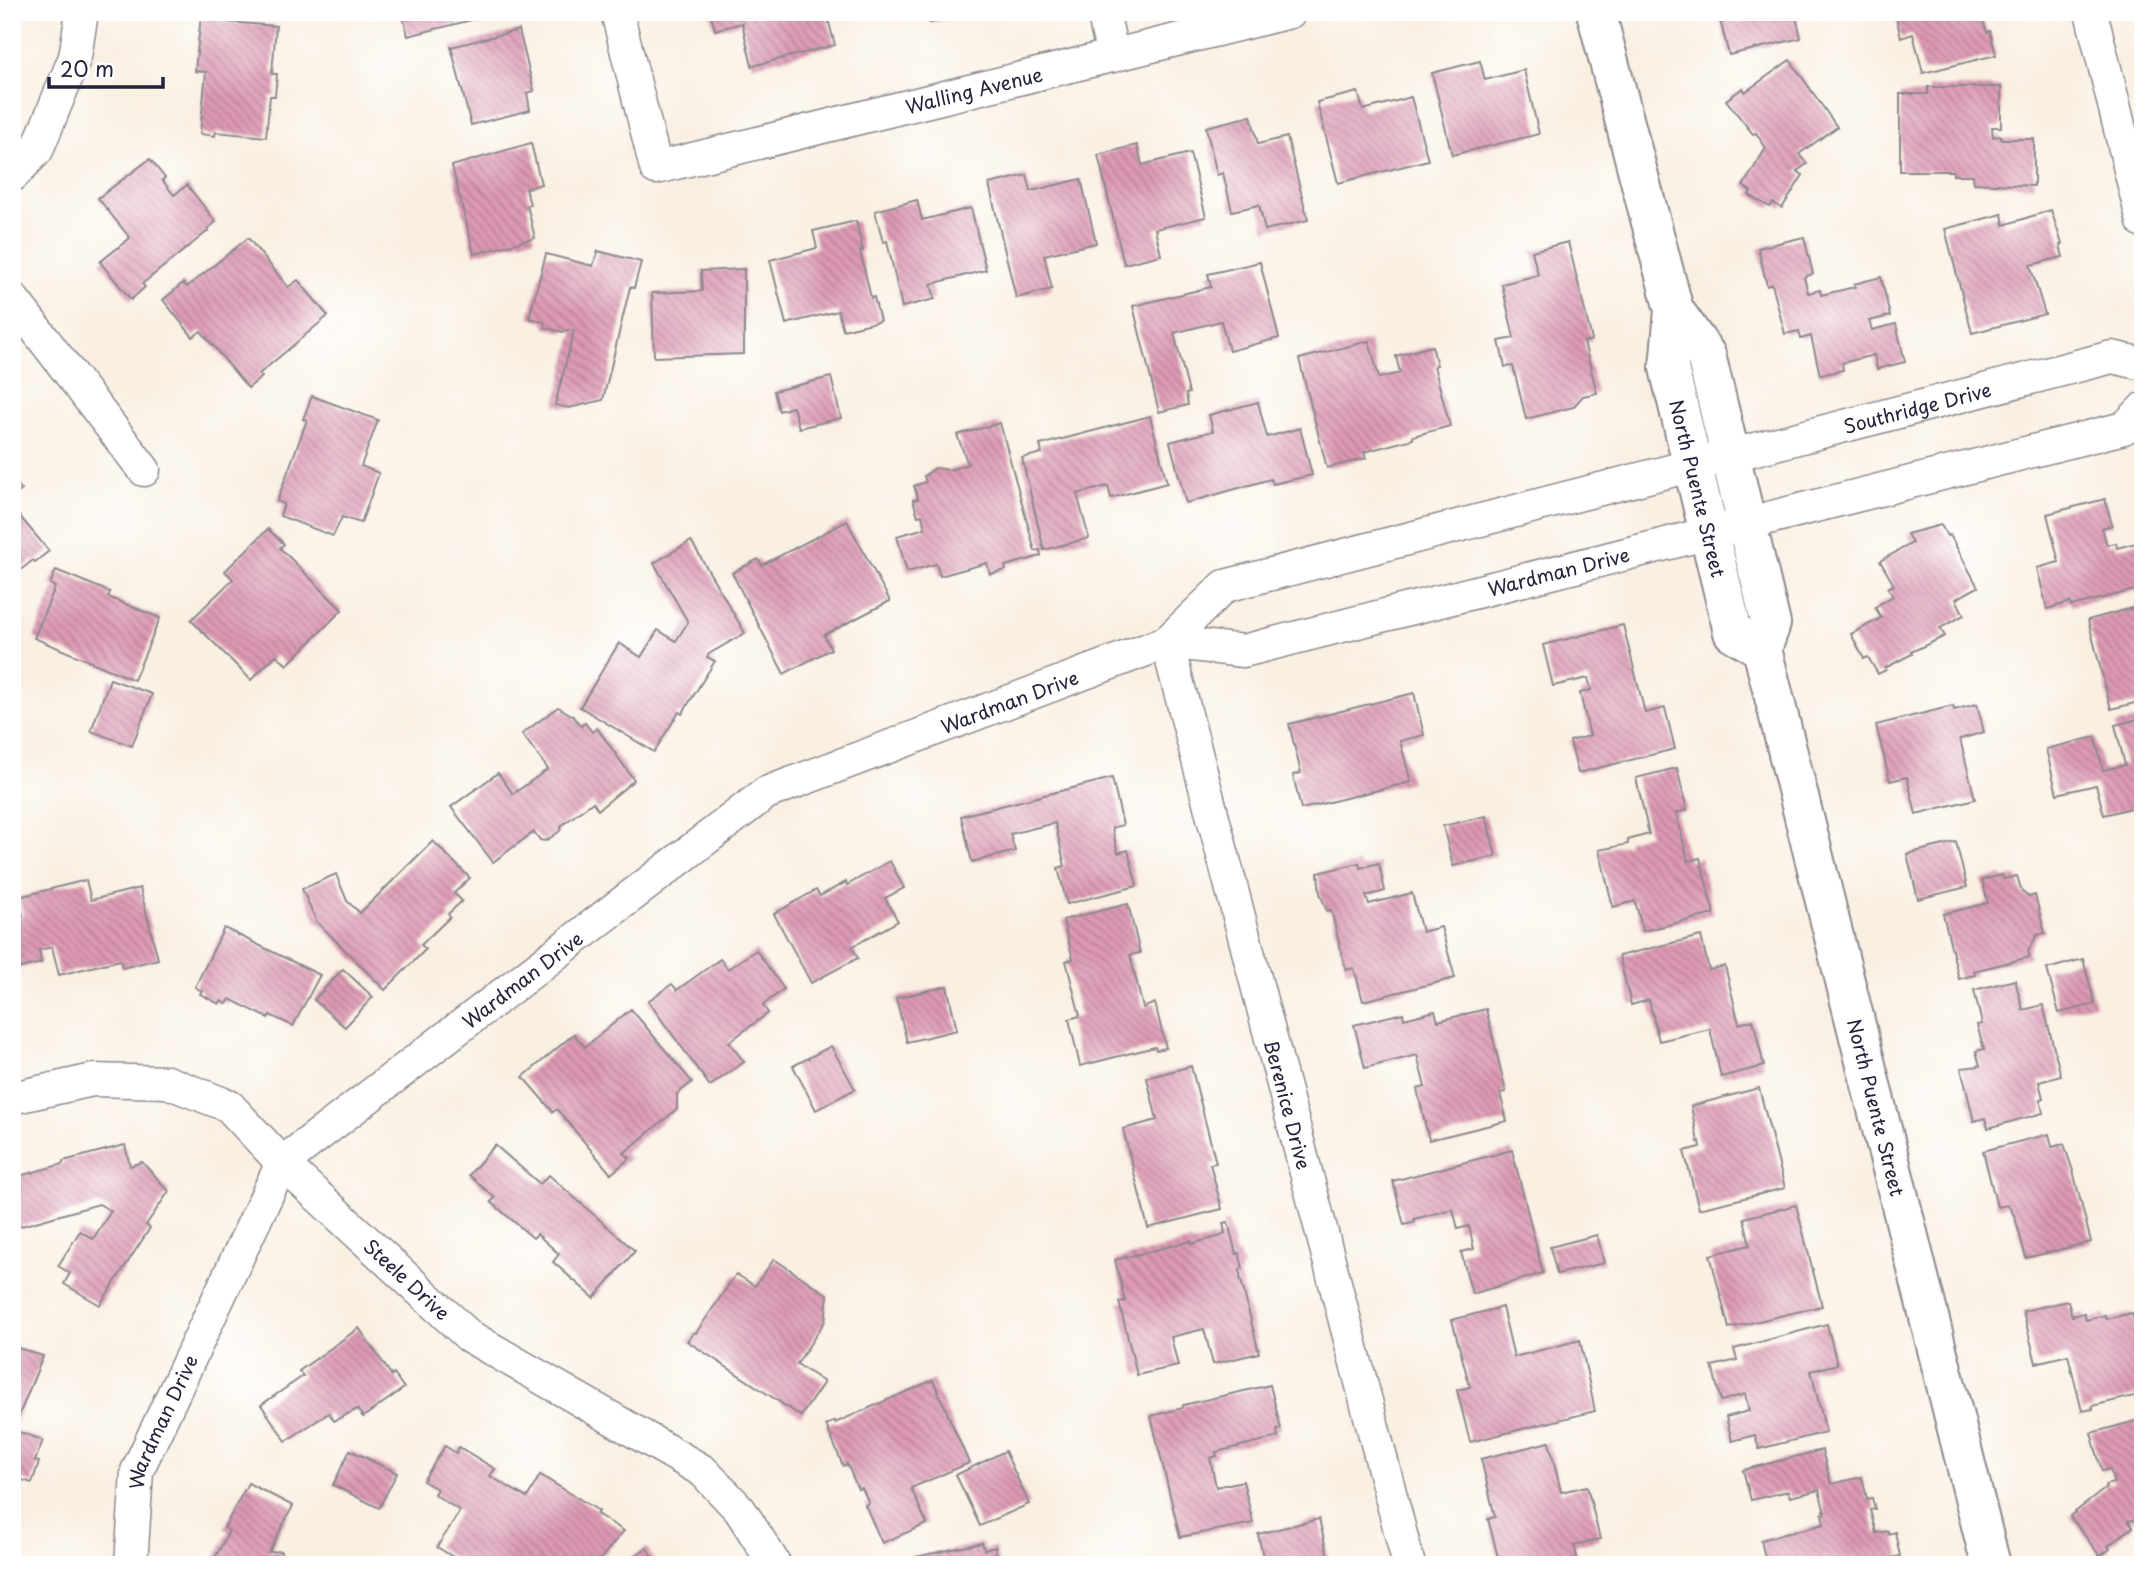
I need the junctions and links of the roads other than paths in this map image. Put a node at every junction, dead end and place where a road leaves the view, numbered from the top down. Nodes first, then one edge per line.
1 (82, 12) edge
2 (617, 12) edge
3 (1102, 12) edge
4 (1290, 12) edge
5 (1596, 12) edge
6 (2091, 12) edge
7 (1113, 56) junction
8 (12, 176) edge
9 (2143, 222) edge
10 (12, 298) edge
11 (1675, 310) junction
12 (2143, 364) edge
13 (2143, 409) edge
14 (1731, 457) junction
15 (1692, 467) junction
16 (144, 470) dead end
17 (1747, 523) junction
18 (1710, 532) junction
19 (1167, 642) junction
20 (1762, 649) junction
21 (12, 1098) edge
22 (282, 1163) junction
23 (131, 1565) edge
24 (775, 1565) edge
25 (1409, 1565) edge
26 (1991, 1565) edge

1 - 8 street
2 - 7 street, Walling Avenue
3 - 7 street
4 - 7 street, Walling Avenue
5 - 11 street, North Puente Street
6 - 9 street
10 - 16 street
11 - 14 street, North Puente Street
11 - 15 street, North Puente Street
12 - 14 street, Southridge Drive
13 - 17 street
14 - 15 street, Southridge Drive
14 - 17 street, North Puente Street
15 - 18 street, North Puente Street
15 - 19 street, Wardman Drive
17 - 18 street, Wardman Drive
17 - 20 street, North Puente Street
18 - 19 street, Wardman Drive
18 - 20 street, North Puente Street
19 - 22 street, Wardman Drive
19 - 25 street, Berenice Drive
20 - 26 street, North Puente Street
21 - 22 street, Steele Drive
22 - 23 street, Wardman Drive
22 - 24 street, Steele Drive

